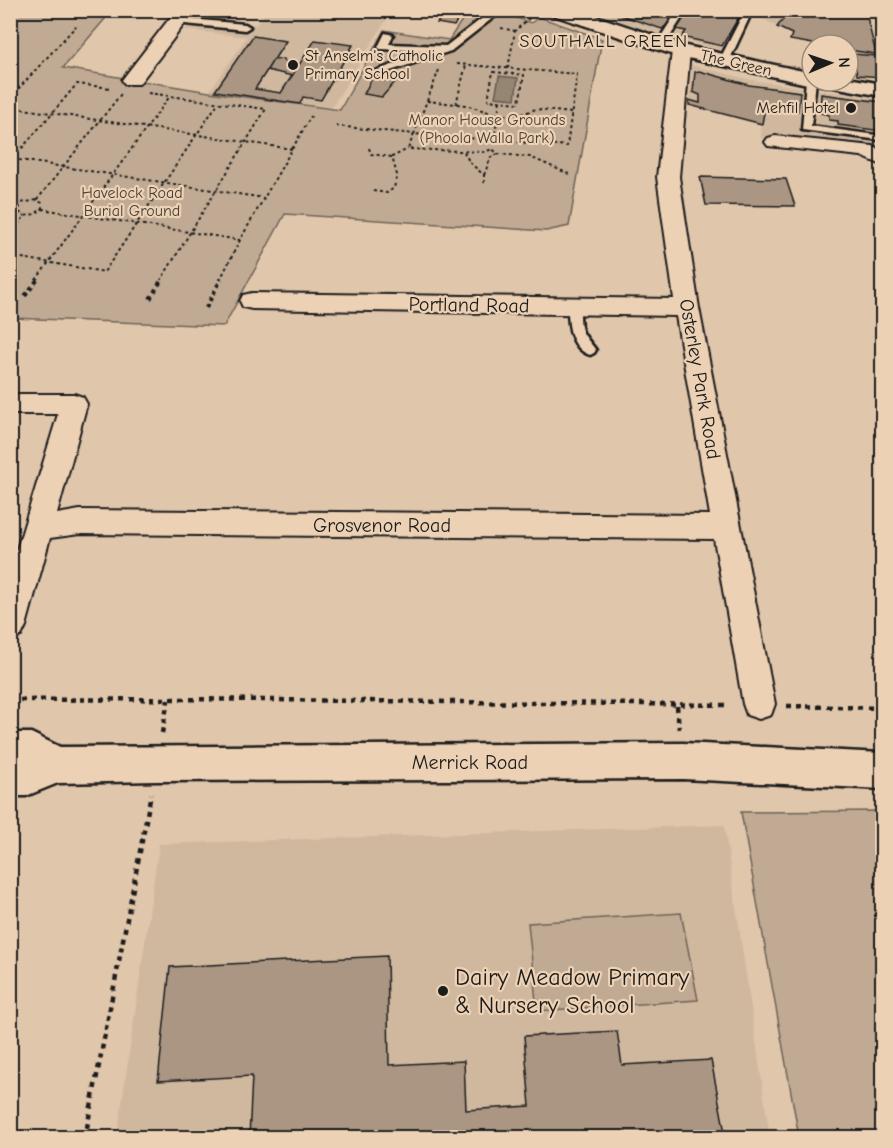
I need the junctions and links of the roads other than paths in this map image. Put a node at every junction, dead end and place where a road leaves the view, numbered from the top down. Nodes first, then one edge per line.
1 (499, 10) edge
2 (557, 10) edge
3 (683, 10) edge
4 (751, 10) edge
5 (182, 16) edge
6 (245, 27) dead end
7 (388, 35) dead end
8 (671, 48) junction
9 (448, 49) junction
10 (724, 61) junction
11 (372, 74) dead end
12 (800, 77) edge
13 (128, 85) road end
14 (860, 87) edge
15 (882, 90) edge
16 (813, 93) edge
17 (876, 138) dead end
18 (775, 142) dead end
19 (882, 159) edge
20 (252, 301) dead end
21 (574, 307) junction
22 (687, 308) junction
23 (591, 350) dead end
24 (10, 404) edge
25 (726, 527) junction
26 (40, 528) junction
27 (10, 626) edge
28 (759, 704) dead end
29 (10, 751) edge
30 (57, 765) junction
31 (882, 771) edge
32 (10, 778) edge

1 - 9 lane
2 - 8 main road, The Green
3 - 8 lane
4 - 10 lane
5 - 6 lane
5 - 13 street
7 - 9 lane
8 - 10 main road, The Green
8 - 22 street, Osterley Park Road
9 - 11 lane
10 - 12 main road, The Green
14 - 15 main road, The Green
16 - 17 lane
18 - 19 street
20 - 21 street, Portland Road
21 - 22 street, Portland Road
21 - 23 lane
22 - 25 street, Osterley Park Road
24 - 26 street
25 - 26 street, Grosvenor Road
25 - 28 street, Osterley Park Road
26 - 27 street
29 - 30 main road, Merrick Road
30 - 31 main road, Merrick Road
30 - 32 main road, Merrick Road

